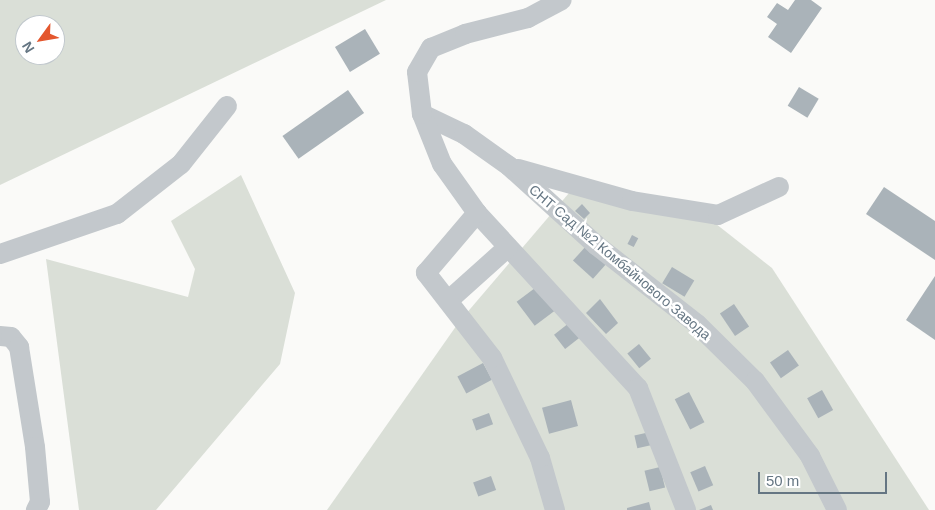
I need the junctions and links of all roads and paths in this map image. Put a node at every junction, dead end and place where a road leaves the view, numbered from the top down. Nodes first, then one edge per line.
1 (562, 0) edge
2 (227, 106) dead end
3 (422, 114) junction
4 (510, 166) junction
5 (779, 187) dead end
6 (476, 213) junction
7 (508, 247) junction
8 (0, 254) edge
9 (449, 300) junction
10 (5, 337) edge
11 (36, 510) edge
12 (555, 510) edge
13 (686, 510) edge
14 (837, 510) edge

1 - 3 street
2 - 8 street
3 - 4 street, СНТ Сад №2 Комбайнового Завода
3 - 6 street
4 - 5 street
4 - 14 street, СНТ Сад №2 Комбайнового Завода
6 - 7 street
6 - 9 street
7 - 9 street
7 - 13 street
9 - 12 street
10 - 11 street

